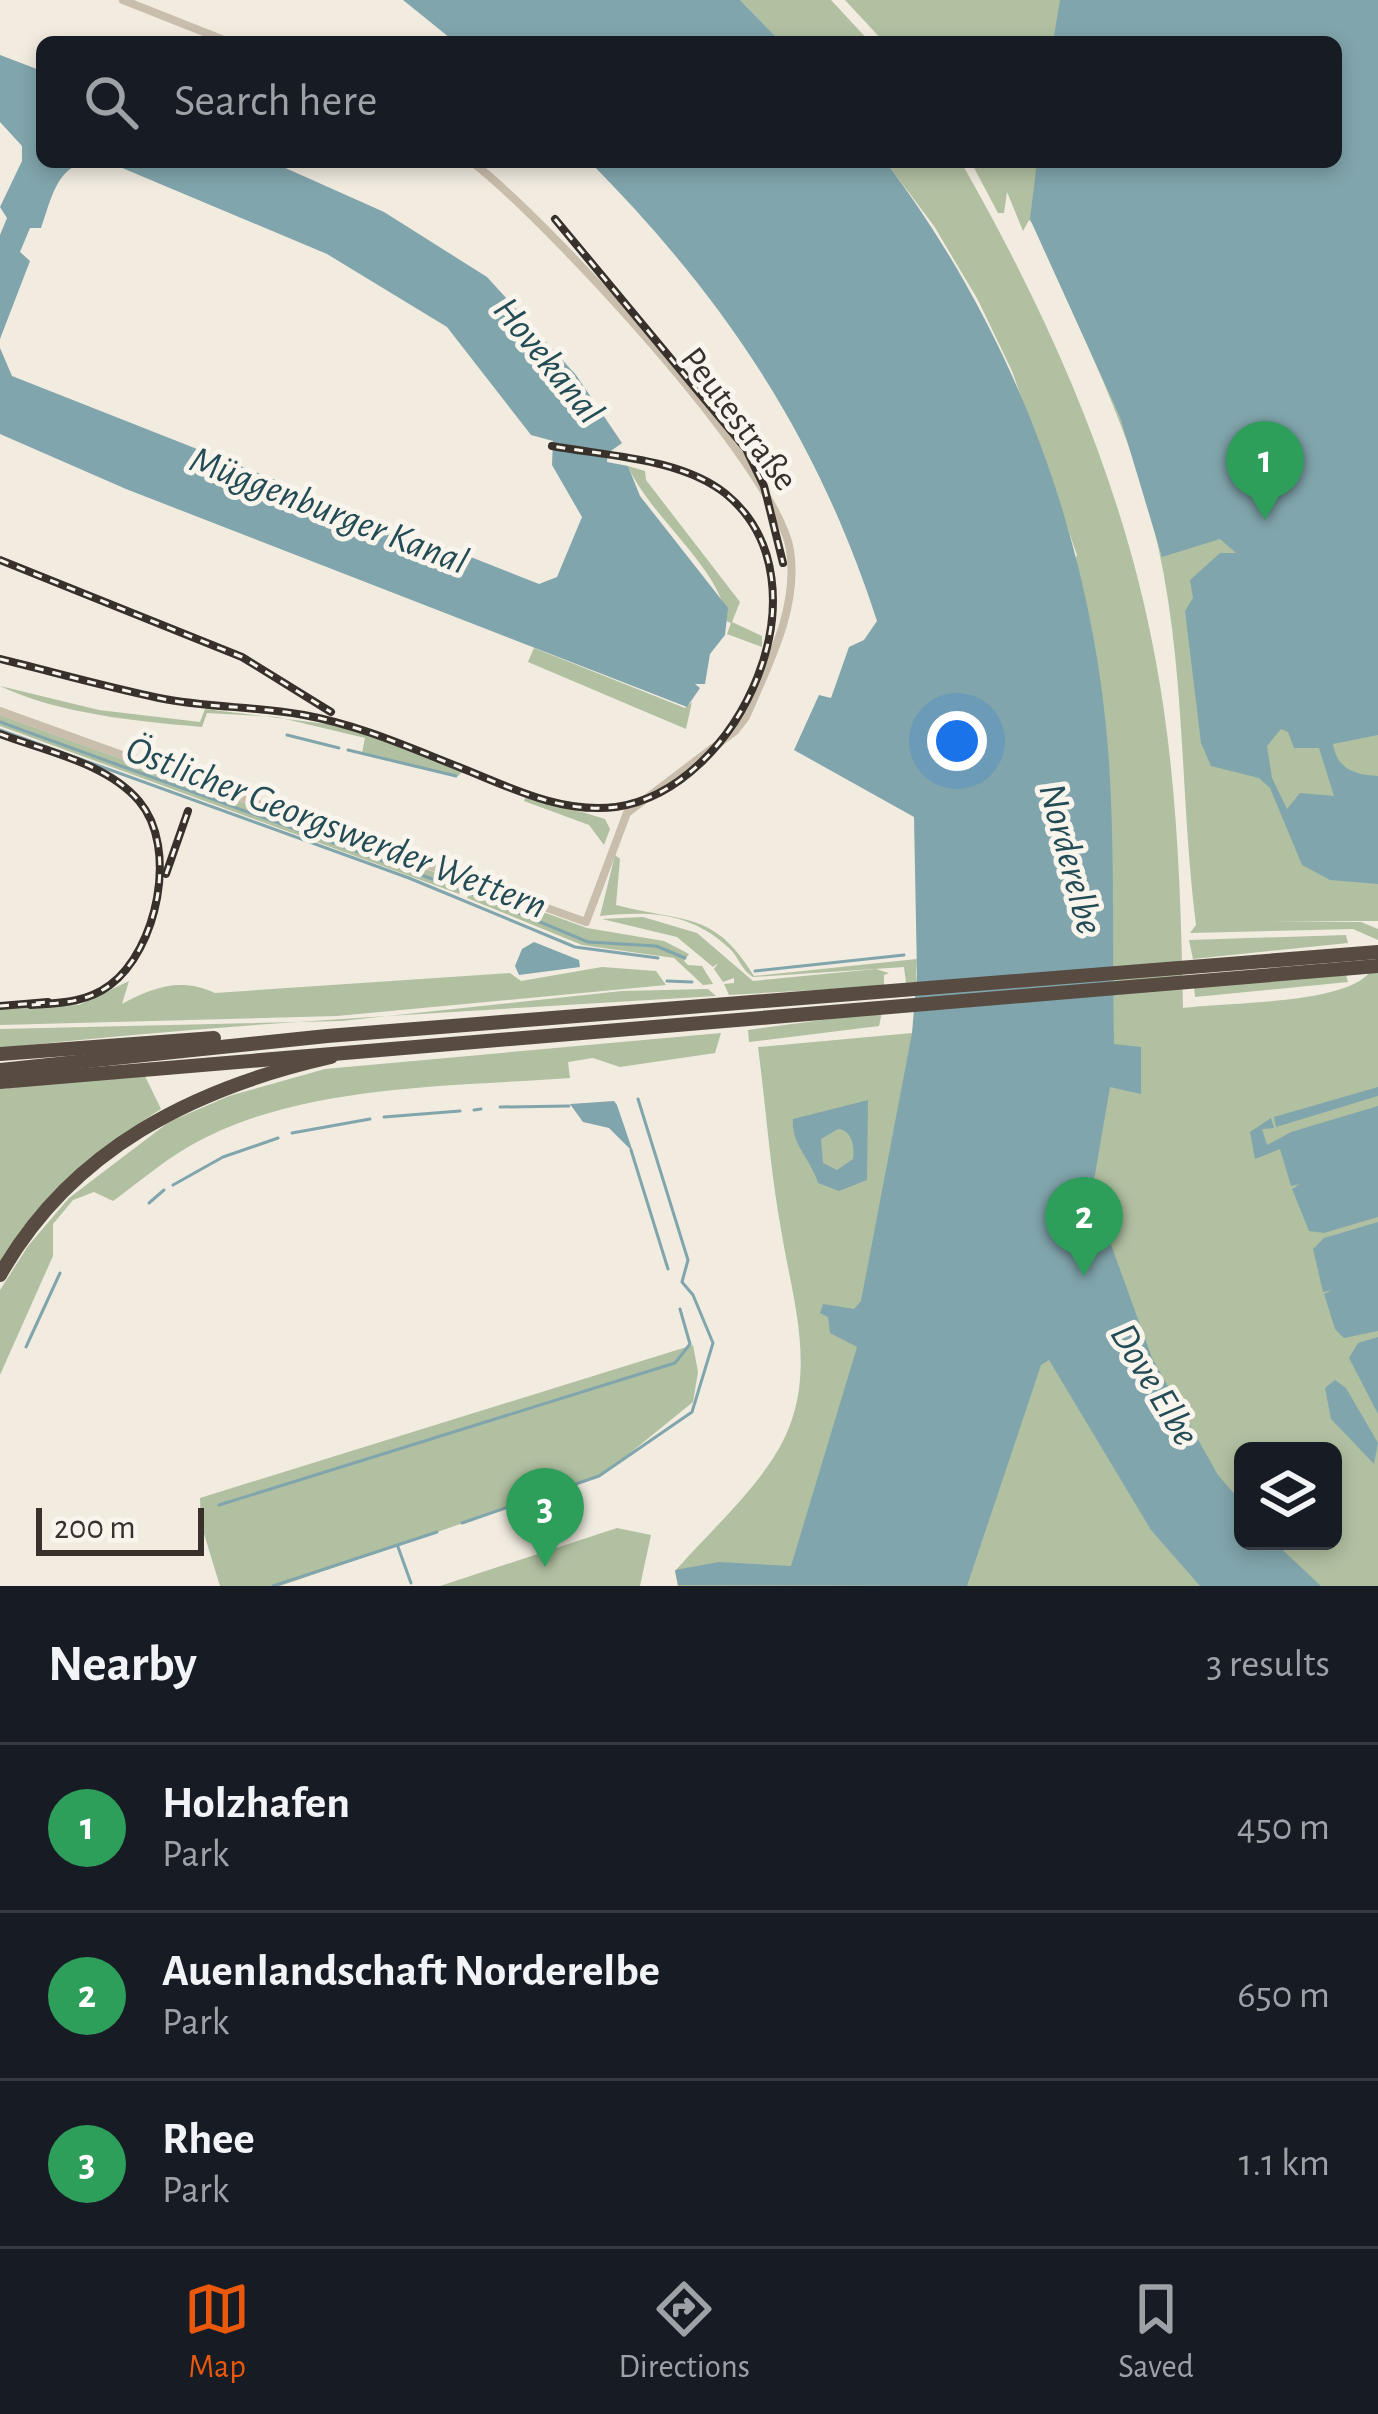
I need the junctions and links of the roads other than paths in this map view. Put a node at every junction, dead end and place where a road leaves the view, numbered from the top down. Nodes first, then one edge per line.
1 (123, 0) edge
2 (214, 36) edge
3 (479, 168) edge
4 (0, 712) edge
5 (1378, 952) edge
6 (1378, 966) edge
7 (1236, 968) junction
8 (725, 1011) junction
9 (327, 1036) junction
10 (371, 1048) junction
11 (2, 1054) edge
12 (0, 1070) edge
13 (0, 1082) edge
14 (0, 1275) edge

1 - 2 street
3 - 4 street, Peutestraße
5 - 7 highway
6 - 7 highway
7 - 8 highway
8 - 9 highway
8 - 10 highway
9 - 11 highway
9 - 12 highway
10 - 13 highway
10 - 14 highway

